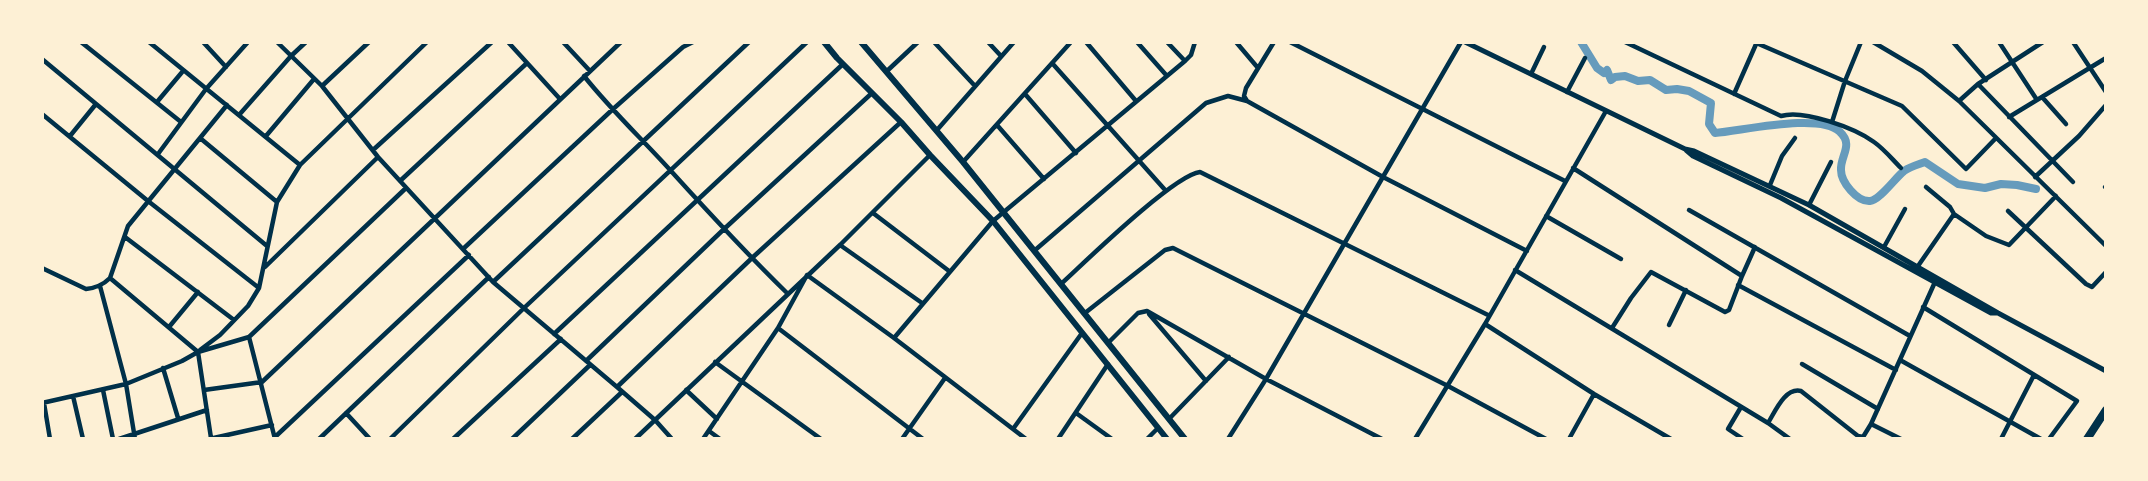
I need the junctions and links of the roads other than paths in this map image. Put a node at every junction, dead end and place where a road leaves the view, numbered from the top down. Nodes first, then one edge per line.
1 (81, 42) edge
2 (148, 42) edge
3 (204, 42) edge
4 (248, 42) edge
5 (277, 42) edge
6 (306, 42) edge
7 (369, 42) edge
8 (427, 42) edge
9 (492, 42) edge
10 (508, 42) edge
11 (563, 42) edge
12 (693, 42) edge
13 (749, 42) edge
14 (807, 42) edge
15 (824, 42) edge
16 (861, 42) edge
17 (918, 42) edge
18 (934, 42) edge
19 (988, 42) edge
20 (1014, 42) edge
21 (1071, 42) edge
22 (1086, 42) edge
23 (1137, 42) edge
24 (1167, 42) edge
25 (1195, 42) edge
26 (1236, 42) edge
27 (1274, 42) edge
28 (1290, 42) edge
29 (1463, 42) edge
30 (1625, 42) edge
31 (1756, 42) edge
32 (1861, 42) edge
33 (1873, 42) edge
34 (1999, 42) edge
35 (2043, 42) edge
36 (2073, 42) edge
37 (618, 43) edge
38 (1955, 43) edge
39 (1544, 47) dead end
40 (291, 56) junction
41 (1001, 56) junction
42 (1585, 58) dead end
43 (2106, 58) edge
44 (42, 59) edge
45 (1185, 61) junction
46 (2012, 62) junction
47 (527, 63) junction
48 (1052, 63) junction
49 (843, 64) junction
50 (226, 67) junction
51 (1258, 68) junction
52 (2090, 69) junction
53 (183, 70) junction
54 (590, 71) junction
55 (886, 71) junction
56 (1531, 74) junction
57 (584, 76) junction
58 (1167, 76) junction
59 (314, 79) junction
60 (1986, 80) junction
61 (1845, 81) junction
62 (1978, 84) junction
63 (322, 86) junction
64 (975, 86) junction
65 (206, 89) junction
66 (1567, 92) junction
67 (2106, 92) edge
68 (872, 93) junction
69 (1025, 94) junction
70 (1734, 94) junction
71 (2042, 97) junction
72 (560, 99) junction
73 (2037, 100) junction
74 (1136, 101) junction
75 (1247, 101) junction
76 (1959, 101) junction
77 (157, 102) junction
78 (96, 104) junction
79 (227, 105) junction
80 (2106, 105) edge
81 (1423, 108) junction
82 (612, 110) junction
83 (1606, 111) junction
84 (42, 114) edge
85 (239, 115) junction
86 (2009, 117) junction
87 (349, 118) junction
88 (181, 122) junction
89 (901, 122) junction
90 (1832, 122) junction
91 (2066, 124) dead end
92 (997, 125) junction
93 (1107, 126) junction
94 (937, 130) junction
95 (70, 136) junction
96 (266, 136) junction
97 (200, 138) junction
98 (1795, 138) dead end
99 (1996, 138) junction
100 (641, 141) junction
101 (1684, 149) junction
102 (373, 150) junction
103 (1076, 153) junction
104 (158, 154) junction
105 (930, 156) junction
106 (378, 157) junction
107 (1138, 160) junction
108 (2052, 161) junction
109 (963, 162) junction
110 (1831, 162) dead end
111 (300, 165) junction
112 (175, 168) junction
113 (1573, 168) junction
114 (1901, 168) dead end
115 (670, 171) junction
116 (1383, 177) junction
117 (2035, 177) junction
118 (1044, 179) junction
119 (400, 181) junction
120 (1565, 181) junction
121 (2073, 182) dead end
122 (1770, 185) junction
123 (1926, 187) dead end
124 (406, 188) junction
125 (1166, 190) junction
126 (2056, 196) junction
127 (148, 201) junction
128 (697, 201) junction
129 (277, 202) junction
130 (1809, 204) junction
131 (1905, 209) dead end
132 (1689, 210) dead end
133 (2008, 211) dead end
134 (873, 213) junction
135 (1005, 213) junction
136 (1954, 214) junction
137 (1546, 216) junction
138 (436, 219) junction
139 (993, 221) junction
140 (2025, 227) junction
141 (1843, 229) junction
142 (723, 230) junction
143 (125, 237) junction
144 (1345, 243) junction
145 (840, 245) junction
146 (267, 246) junction
147 (2106, 246) edge
148 (1755, 247) junction
149 (1884, 247) junction
150 (463, 249) junction
151 (1034, 250) junction
152 (1527, 251) junction
153 (469, 255) junction
154 (752, 258) junction
155 (1621, 259) dead end
156 (264, 267) junction
157 (1918, 267) junction
158 (42, 268) edge
159 (1515, 270) junction
160 (949, 271) junction
161 (2106, 272) edge
162 (807, 275) junction
163 (1742, 276) junction
164 (489, 277) junction
165 (110, 278) junction
166 (493, 282) junction
167 (1935, 282) junction
168 (1062, 283) junction
169 (1738, 285) junction
170 (100, 286) junction
171 (259, 288) junction
172 (1686, 290) junction
173 (198, 292) junction
174 (788, 294) junction
175 (922, 303) junction
176 (1923, 307) junction
177 (524, 308) junction
178 (1147, 311) junction
179 (1085, 313) junction
180 (1304, 313) junction
181 (1998, 313) junction
182 (1488, 315) junction
183 (234, 320) junction
184 (1485, 324) junction
185 (1669, 325) dead end
186 (169, 327) junction
187 (778, 328) junction
188 (1612, 328) junction
189 (1082, 333) junction
190 (554, 334) junction
191 (1910, 336) junction
192 (249, 337) junction
193 (894, 338) junction
194 (561, 339) junction
195 (1109, 342) junction
196 (198, 352) junction
197 (1229, 357) junction
198 (1900, 360) junction
199 (715, 362) junction
200 (588, 363) junction
201 (1108, 364) junction
202 (1802, 364) dead end
203 (163, 368) junction
204 (1896, 370) junction
205 (2106, 371) edge
206 (2034, 375) junction
207 (945, 378) junction
208 (1266, 379) junction
209 (1206, 381) junction
210 (262, 382) junction
211 (742, 382) junction
212 (126, 384) junction
213 (1448, 386) junction
214 (617, 387) junction
215 (103, 390) junction
216 (204, 390) junction
217 (686, 390) junction
218 (622, 392) junction
219 (1594, 394) junction
220 (73, 396) junction
221 (43, 403) edge
222 (1741, 407) junction
223 (1878, 409) junction
224 (207, 410) junction
225 (2106, 410) edge
226 (346, 413) junction
227 (1076, 413) junction
228 (178, 418) junction
229 (717, 418) junction
230 (1169, 419) junction
231 (655, 420) junction
232 (2008, 422) junction
233 (1768, 423) junction
234 (1871, 424) junction
235 (272, 425) junction
236 (909, 428) junction
237 (1013, 429) junction
238 (1157, 429) junction
239 (709, 431) junction
240 (134, 436) edge
241 (275, 438) edge
242 (50, 439) edge
243 (83, 439) edge
244 (113, 439) edge
245 (119, 439) edge
246 (210, 439) edge
247 (319, 439) edge
248 (370, 439) edge
249 (390, 439) edge
250 (453, 439) edge
251 (512, 439) edge
252 (572, 439) edge
253 (635, 439) edge
254 (672, 439) edge
255 (703, 439) edge
256 (720, 439) edge
257 (821, 439) edge
258 (902, 439) edge
259 (923, 439) edge
260 (1026, 439) edge
261 (1058, 439) edge
262 (1112, 439) edge
263 (1147, 439) edge
264 (1167, 439) edge
265 (1185, 439) edge
266 (1228, 439) edge
267 (1382, 439) edge
268 (1415, 439) edge
269 (1546, 439) edge
270 (1569, 439) edge
271 (1671, 439) edge
272 (1743, 439) edge
273 (1790, 439) edge
274 (1901, 439) edge
275 (2001, 439) edge
276 (2041, 439) edge
277 (2049, 439) edge
278 (2087, 439) edge

1 - 77 street
2 - 53 street
3 - 50 street
4 - 50 street
5 - 40 street
6 - 40 street
7 - 63 street
8 - 87 street
9 - 102 street
10 - 47 street
11 - 54 street
12 - 82 street
13 - 100 street
14 - 115 street
15 - 49 main road
16 - 55 main road
17 - 55 street
18 - 64 street
19 - 41 street
20 - 41 street
21 - 48 street
22 - 74 street
23 - 58 street
24 - 45 street
25 - 45 street
26 - 51 street
27 - 51 street
28 - 81 street
29 - 56 street
29 - 81 street
30 - 70 street
31 - 61 street
31 - 70 street
32 - 61 street
33 - 76 street
34 - 46 street
35 - 46 street
36 - 52 street
37 - 54 street
38 - 60 street
39 - 56 street
40 - 59 street
40 - 85 street
41 - 64 street
42 - 66 street
43 - 52 street
44 - 78 street
45 - 58 street
46 - 60 street
46 - 73 street
47 - 72 street
47 - 119 street
48 - 69 street
48 - 93 street
49 - 68 main road
49 - 128 street
50 - 65 street
51 - 75 street
52 - 67 street
52 - 71 street
53 - 65 street
53 - 77 street
54 - 57 street
55 - 94 main road
56 - 66 street
57 - 72 street
57 - 82 street
58 - 74 street
59 - 63 street
59 - 96 street
60 - 62 street
61 - 90 street
61 - 99 street
62 - 76 street
62 - 86 street
63 - 87 street
64 - 94 street
65 - 79 street
65 - 88 street
66 - 83 street
68 - 89 main road
68 - 142 street
69 - 92 street
69 - 103 street
70 - 90 street
71 - 73 street
71 - 91 street
72 - 138 street
73 - 86 street
74 - 93 street
75 - 107 street
75 - 116 street
76 - 99 street
77 - 88 street
78 - 95 street
78 - 104 street
79 - 85 street
79 - 97 street
80 - 108 street
81 - 116 street
81 - 120 street
82 - 100 street
82 - 150 street
83 - 101 street
83 - 113 street
84 - 95 street
85 - 96 street
86 - 108 street
87 - 102 street
87 - 111 street
88 - 104 street
89 - 105 main road
89 - 154 street
90 - 114 street
92 - 109 street
92 - 118 street
93 - 103 street
93 - 107 street
94 - 109 main road
95 - 127 street
96 - 111 street
97 - 112 street
97 - 129 street
98 - 122 street
99 - 117 street
100 - 115 street
100 - 166 street
101 - 122 street
101 - 141 street
102 - 106 street
103 - 118 street
104 - 112 street
105 - 134 street
105 - 139 main road
106 - 119 street
106 - 156 street
107 - 125 street
107 - 151 street
108 - 117 street
108 - 121 street
109 - 135 main road
110 - 130 street
111 - 129 street
112 - 127 street
112 - 146 street
113 - 120 street
113 - 163 street
115 - 128 street
115 - 177 street
116 - 144 street
116 - 152 street
117 - 126 street
118 - 135 street
119 - 124 street
120 - 137 street
122 - 130 street
123 - 136 street
124 - 138 street
124 - 192 street
125 - 144 street
125 - 168 street
126 - 140 street
126 - 147 street
127 - 143 street
127 - 171 street
128 - 142 street
128 - 190 street
129 - 146 street
130 - 141 street
131 - 149 street
132 - 148 street
133 - 140 street
134 - 145 street
134 - 160 street
135 - 139 street
135 - 151 main road
136 - 140 street
136 - 157 street
137 - 152 street
137 - 155 street
138 - 150 street
138 - 210 street
139 - 160 street
139 - 189 main road
140 - 161 street
141 - 149 street
141 - 167 street
142 - 154 street
142 - 200 street
143 - 165 street
143 - 173 street
144 - 180 street
144 - 182 street
145 - 162 street
145 - 175 street
146 - 156 street
148 - 163 street
148 - 191 street
149 - 157 street
150 - 153 street
151 - 168 main road
152 - 159 street
153 - 164 street
153 - 241 street
154 - 174 street
154 - 214 street
156 - 171 street
157 - 181 street
158 - 170 street
159 - 182 street
159 - 188 street
160 - 175 street
162 - 174 street
162 - 187 street
162 - 193 street
163 - 169 street
164 - 166 street
164 - 226 street
165 - 170 street
165 - 186 street
166 - 177 street
167 - 176 street
167 - 181 street
168 - 179 main road
169 - 172 street
169 - 204 street
170 - 212 street
171 - 183 street
172 - 185 street
172 - 188 street
173 - 183 street
173 - 186 street
174 - 199 street
175 - 193 street
176 - 191 street
176 - 206 street
177 - 190 street
177 - 249 street
178 - 195 street
178 - 197 street
178 - 209 street
179 - 180 street
179 - 195 main road
180 - 208 street
180 - 213 street
181 - 205 street
182 - 184 street
183 - 196 street
184 - 213 street
184 - 219 street
186 - 196 street
187 - 211 street
187 - 236 street
188 - 222 street
189 - 201 main road
189 - 237 street
190 - 194 street
191 - 198 street
192 - 196 street
192 - 210 street
193 - 207 street
194 - 200 street
194 - 250 street
195 - 230 main road
196 - 203 street
196 - 216 street
197 - 208 street
197 - 209 street
198 - 204 street
198 - 232 street
199 - 211 street
199 - 217 street
200 - 214 street
200 - 251 street
201 - 227 street
201 - 238 main road
202 - 223 street
203 - 212 street
203 - 228 street
204 - 223 street
206 - 232 street
206 - 277 street
207 - 236 street
207 - 237 street
208 - 266 street
208 - 267 street
209 - 230 street
210 - 216 street
210 - 235 street
211 - 229 street
211 - 257 street
212 - 215 street
212 - 240 street
213 - 268 street
213 - 269 street
214 - 218 street
215 - 220 street
215 - 244 street
216 - 224 street
217 - 229 street
217 - 231 street
218 - 231 street
218 - 252 street
219 - 270 street
219 - 271 street
220 - 221 street
220 - 243 street
221 - 242 street
222 - 233 street
222 - 272 street
223 - 234 street
224 - 228 street
224 - 246 street
225 - 278 highway
226 - 247 street
226 - 248 street
227 - 261 street
227 - 262 street
228 - 240 street
229 - 239 street
230 - 265 main road
231 - 253 street
231 - 254 street
232 - 275 street
232 - 276 street
233 - 234 street
233 - 273 street
234 - 274 street
235 - 241 street
235 - 246 street
236 - 258 street
236 - 259 street
237 - 260 street
238 - 263 street
238 - 264 main road
239 - 255 street
239 - 256 street
240 - 245 street

